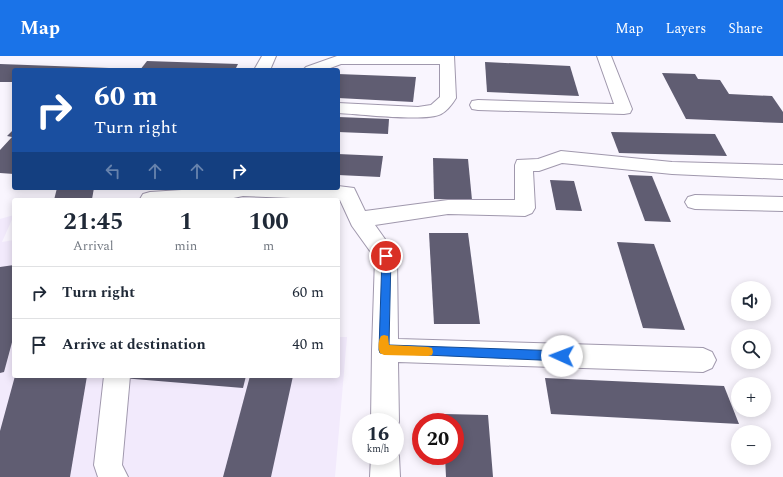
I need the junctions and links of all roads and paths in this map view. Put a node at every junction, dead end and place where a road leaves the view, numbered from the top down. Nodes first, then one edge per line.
1 (269, 56) edge
2 (604, 56) edge
3 (447, 58) edge
4 (263, 68) edge
5 (317, 68) edge
6 (478, 105) dead end
7 (340, 108) edge
8 (783, 172) edge
9 (239, 190) edge
10 (265, 190) edge
11 (177, 198) edge
12 (695, 202) dead end
13 (783, 204) edge
14 (359, 220) junction
15 (384, 350) junction
16 (703, 360) dead end
17 (117, 378) edge
18 (385, 413) edge
19 (385, 465) edge
20 (113, 477) edge
21 (385, 477) edge

1 - 4 street
2 - 6 street
3 - 5 street
3 - 7 street
8 - 14 street
9 - 11 street
10 - 14 street
12 - 13 street
14 - 15 street
15 - 16 street
15 - 18 street
17 - 20 street
19 - 21 street

